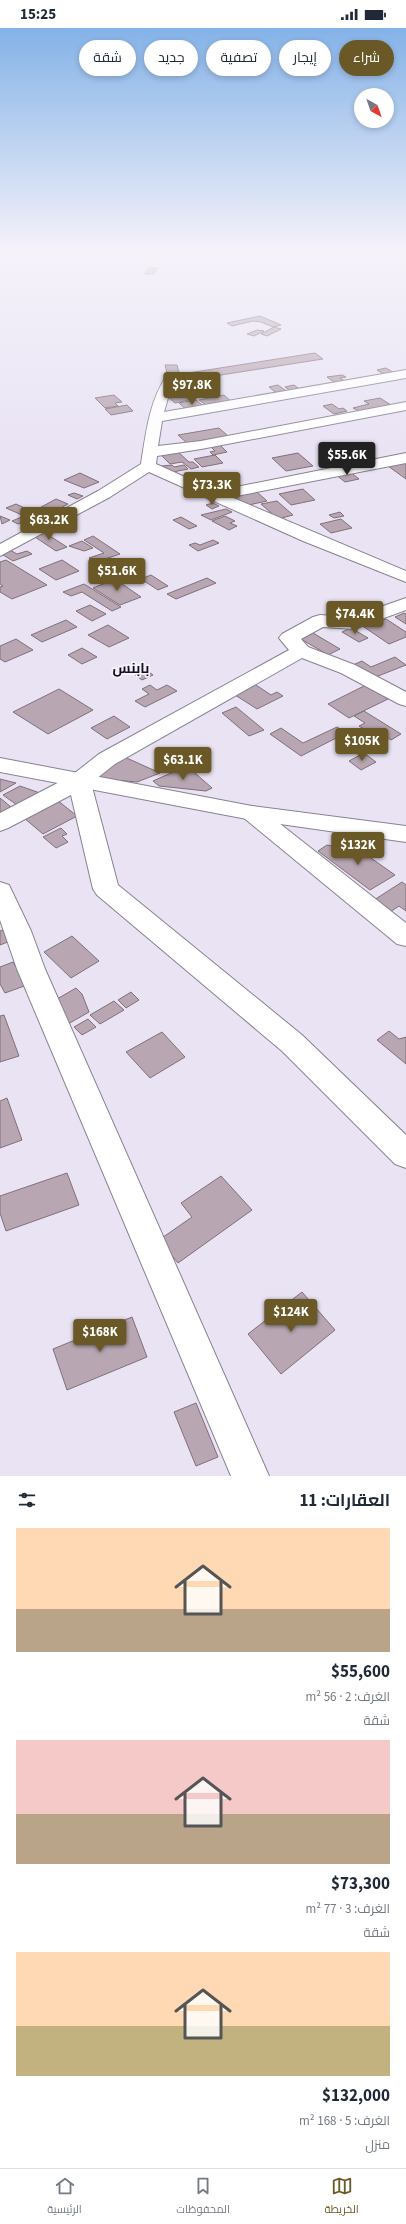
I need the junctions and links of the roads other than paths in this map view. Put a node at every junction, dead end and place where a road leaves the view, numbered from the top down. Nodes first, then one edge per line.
1 (406, 374) edge
2 (172, 378) dead end
3 (406, 406) edge
4 (156, 418) junction
5 (406, 458) edge
6 (149, 459) junction
7 (214, 496) junction
8 (0, 550) edge
9 (406, 577) edge
10 (406, 604) edge
11 (301, 651) junction
12 (406, 700) edge
13 (0, 765) edge
14 (79, 781) junction
15 (252, 813) junction
16 (0, 823) edge
17 (406, 834) edge
18 (0, 891) edge
19 (406, 937) edge
20 (406, 1155) edge
21 (250, 1476) edge

1 - 4 street
2 - 4 street
3 - 6 street
4 - 6 street
5 - 7 street
6 - 7 street
6 - 8 street
7 - 9 street
10 - 11 street
11 - 12 street
11 - 14 street
13 - 14 street
14 - 15 street
14 - 16 street
14 - 20 street
15 - 17 street
15 - 19 street
18 - 21 street

